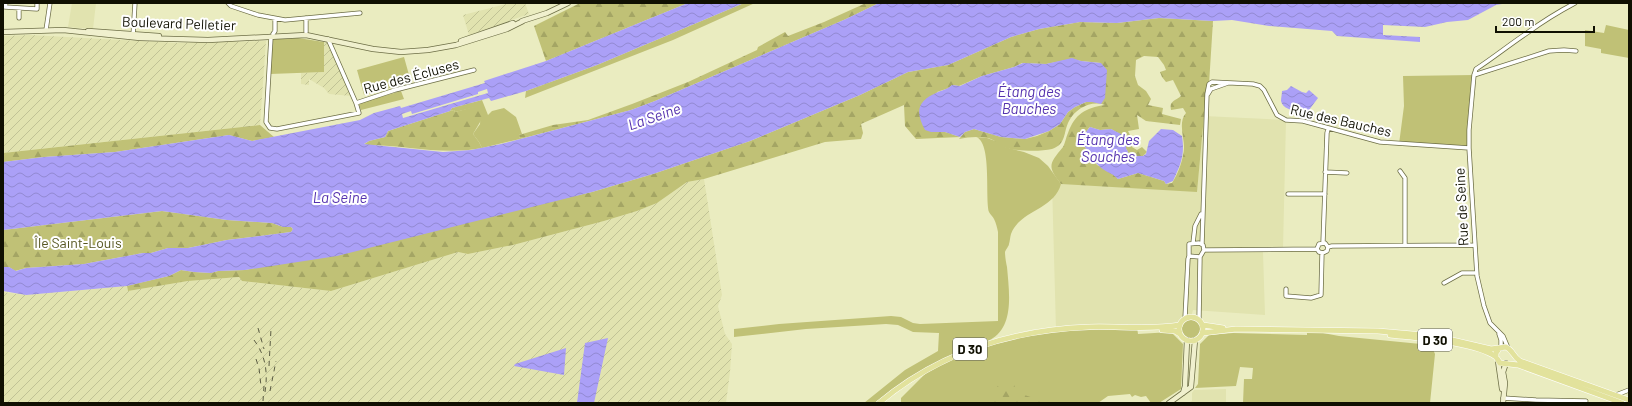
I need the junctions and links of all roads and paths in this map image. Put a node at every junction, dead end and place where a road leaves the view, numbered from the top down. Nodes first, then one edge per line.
1 (6, 3) edge
2 (38, 3) edge
3 (50, 3) edge
4 (134, 3) edge
5 (228, 3) edge
6 (568, 3) edge
7 (1575, 3) edge
8 (19, 8) junction
9 (360, 13) dead end
10 (19, 18) dead end
11 (306, 18) junction
12 (275, 19) junction
13 (523, 21) junction
14 (46, 30) junction
15 (3, 32) edge
16 (306, 32) junction
17 (272, 35) junction
18 (133, 36) junction
19 (328, 38) junction
20 (1576, 51) dead end
21 (474, 70) dead end
22 (1474, 75) junction
23 (1228, 83) junction
24 (1207, 94) junction
25 (356, 103) junction
26 (1328, 129) junction
27 (1469, 148) junction
28 (1400, 171) dead end
29 (1325, 172) junction
30 (1347, 173) dead end
31 (1288, 194) dead end
32 (1325, 194) junction
33 (1202, 211) junction
34 (1323, 242) junction
35 (1194, 243) junction
36 (1202, 244) junction
37 (1474, 244) junction
38 (1405, 245) junction
39 (1328, 247) junction
40 (1317, 249) junction
41 (1204, 250) junction
42 (1322, 253) junction
43 (1189, 256) junction
44 (1200, 257) junction
45 (1476, 273) junction
46 (1444, 283) dead end
47 (1286, 289) dead end
48 (1185, 318) junction
49 (1199, 319) junction
50 (1180, 325) junction
51 (1203, 325) junction
52 (1073, 328) junction
53 (1236, 329) junction
54 (1357, 331) junction
55 (1203, 333) junction
56 (1499, 333) junction
57 (1180, 334) junction
58 (1187, 340) junction
59 (1195, 340) junction
60 (1500, 348) junction
61 (1508, 348) junction
62 (1512, 355) junction
63 (1496, 358) junction
64 (1507, 363) junction
65 (1629, 390) edge
66 (1183, 393) junction
67 (1616, 395) junction
68 (1607, 397) junction
69 (1503, 398) edge
70 (1629, 400) edge
71 (1586, 401) dead end
72 (879, 403) edge
73 (1169, 403) edge
74 (1622, 403) edge

1 - 8 street
2 - 8 street
3 - 14 street
4 - 18 street
5 - 12 street
6 - 13 main road, Boulevard Pelletier
7 - 22 street
8 - 10 street
9 - 11 street
11 - 12 street
11 - 16 street
12 - 17 street, Rue des Écluses
13 - 16 main road, Boulevard Pelletier
13 - 19 main road, Boulevard Pelletier
14 - 15 main road, Boulevard Pelletier
14 - 18 main road, Boulevard Pelletier
16 - 17 main road, Boulevard Pelletier
17 - 18 main road, Boulevard Pelletier
17 - 19 main road, Boulevard Pelletier
17 - 25 street, Rue des Écluses
19 - 25 street
20 - 22 street
21 - 25 street, Rue des Écluses
22 - 27 street, Rue de Seine
23 - 24 street, Rue des Bauches
23 - 24 street, Rue des Bauches
23 - 26 street, Rue des Bauches
24 - 33 street
26 - 27 street, Rue des Bauches
26 - 29 street
27 - 37 street, Rue de Seine
28 - 38 street
29 - 30 street
29 - 32 street
31 - 32 street
32 - 34 street
33 - 35 street
33 - 36 street
34 - 39 street
34 - 40 street
35 - 36 street
35 - 43 street
36 - 41 street
37 - 38 street
37 - 45 street, Rue de Seine
38 - 39 street
39 - 42 street
40 - 41 street
40 - 42 street
41 - 44 street
42 - 47 street
43 - 44 street
43 - 48 street
44 - 49 street
45 - 46 street
45 - 56 street, Rue de Seine
48 - 49 main road
48 - 50 main road
49 - 51 main road
50 - 52 main road, D 30
50 - 57 main road
51 - 53 main road, D 30
51 - 55 main road
52 - 57 main road, D 30
52 - 72 main road, D 30
53 - 54 main road, D 30
53 - 55 main road, D 30
54 - 60 main road, D 30
54 - 63 main road, D 30
55 - 59 main road
56 - 60 street, Rue de Seine
56 - 61 street, Rue de Seine
57 - 58 main road
58 - 59 main road
58 - 66 main road
59 - 66 main road
60 - 61 main road
60 - 63 main road
61 - 62 main road
62 - 64 main road
62 - 67 main road
63 - 64 main road
63 - 69 main road
64 - 68 main road
64 - 69 main road
65 - 67 street
66 - 73 main road
67 - 68 street
67 - 70 main road
68 - 74 main road
69 - 71 street

